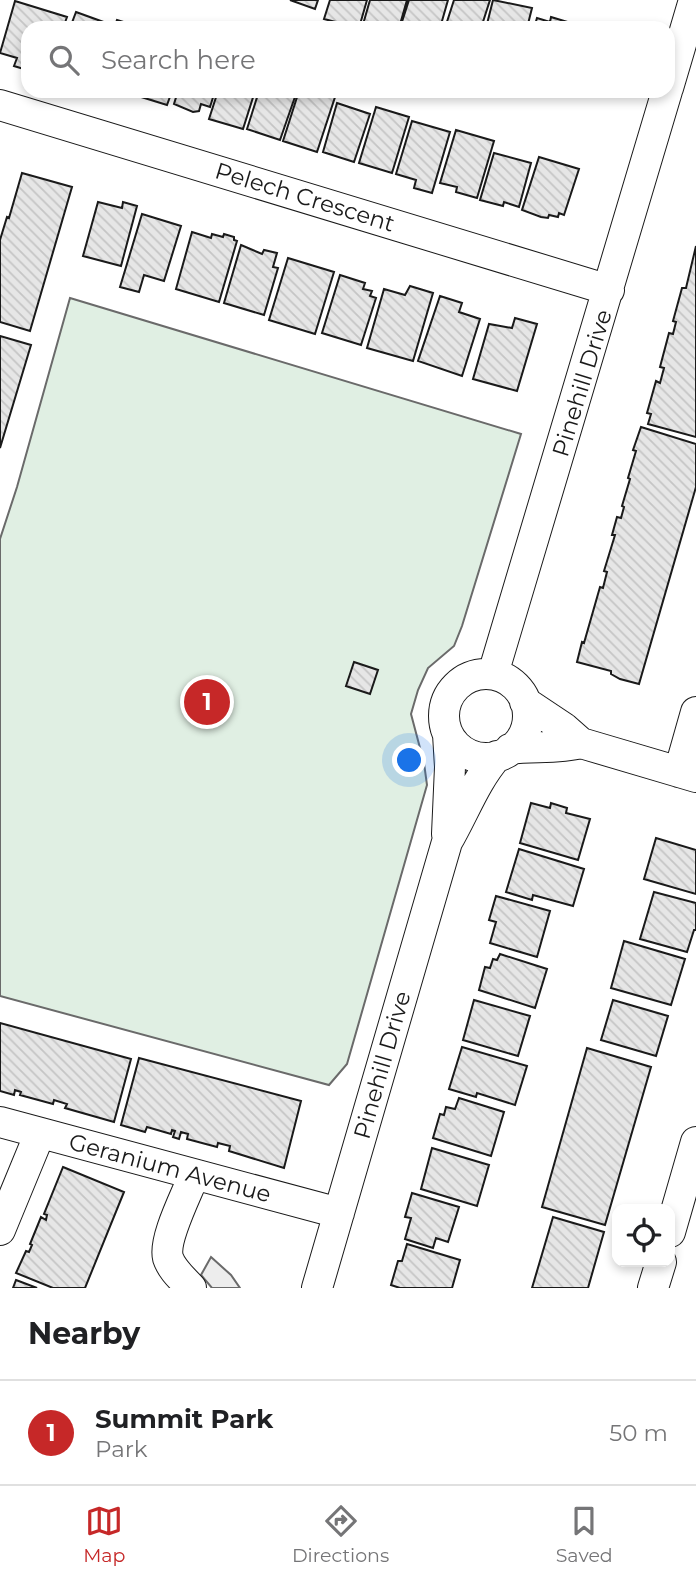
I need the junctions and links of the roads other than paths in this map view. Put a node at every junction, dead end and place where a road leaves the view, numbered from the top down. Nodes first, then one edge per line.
1 (690, 1) edge
2 (675, 61) edge
3 (665, 98) edge
4 (2, 111) edge
5 (609, 290) junction
6 (493, 674) junction
7 (525, 702) junction
8 (696, 712) edge
9 (448, 734) junction
10 (582, 743) junction
11 (504, 753) junction
12 (687, 774) edge
13 (447, 842) junction
14 (0, 1122) edge
15 (40, 1133) junction
16 (696, 1142) edge
17 (194, 1175) junction
18 (339, 1213) junction
19 (675, 1215) edge
20 (0, 1230) edge
21 (659, 1267) edge
22 (191, 1288) edge
23 (317, 1288) edge
24 (653, 1288) edge

1 - 2 street, Pinehill Drive
3 - 5 street, Pinehill Drive
4 - 5 street, Pelech Crescent
5 - 6 street, Pinehill Drive
6 - 7 street
6 - 9 street
7 - 10 street
7 - 11 street
8 - 12 street
9 - 11 street
9 - 13 street, Pinehill Drive
10 - 11 street
10 - 12 street
11 - 13 street, Pinehill Drive
13 - 18 street, Pinehill Drive
14 - 15 street, Geranium Avenue
15 - 17 street, Geranium Avenue
15 - 20 street
16 - 19 street
17 - 18 street, Geranium Avenue
17 - 22 street
18 - 23 street, Pinehill Drive
21 - 24 street

